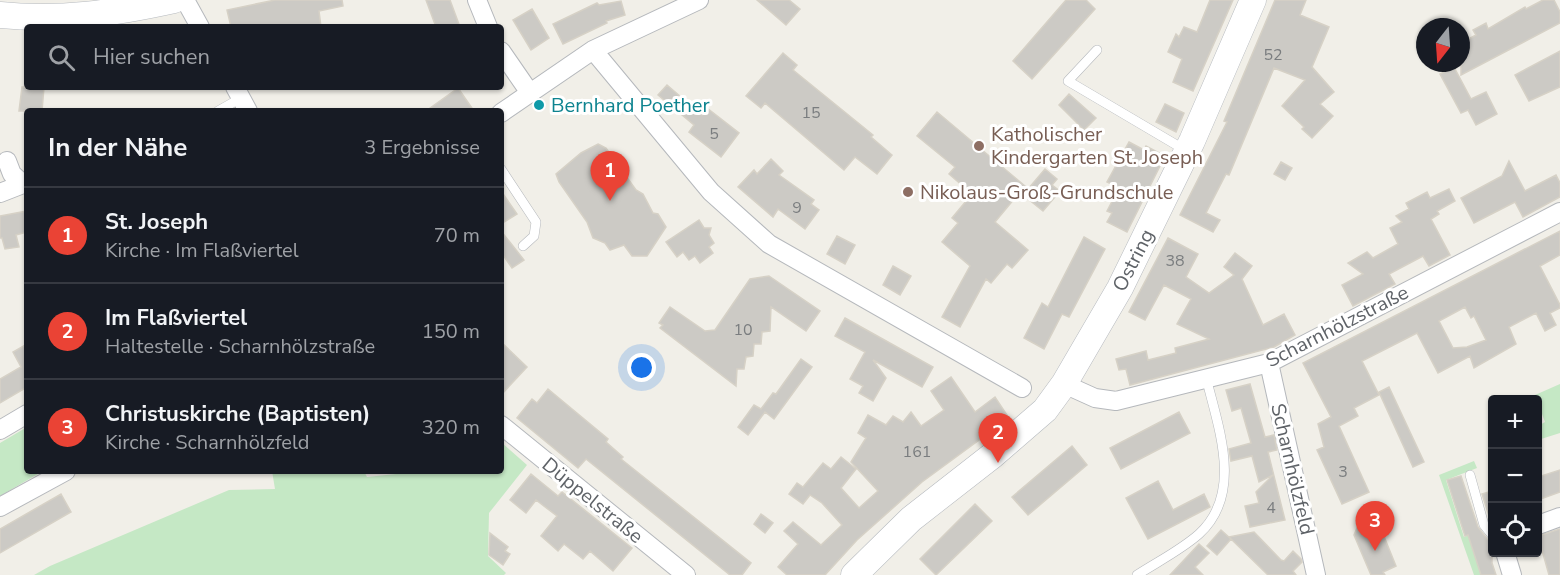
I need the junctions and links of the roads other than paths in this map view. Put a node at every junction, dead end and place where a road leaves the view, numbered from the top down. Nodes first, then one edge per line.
1 (174, 0) edge
2 (185, 0) edge
3 (477, 0) edge
4 (699, 0) edge
5 (1253, 0) edge
6 (141, 3) edge
7 (0, 15) edge
8 (198, 24) edge
9 (487, 24) edge
10 (593, 50) junction
11 (1097, 50) dead end
12 (504, 56) edge
13 (528, 94) junction
14 (241, 99) edge
15 (224, 108) edge
16 (504, 111) edge
17 (1187, 152) junction
18 (7, 161) dead end
19 (504, 174) edge
20 (0, 193) edge
21 (1560, 212) edge
22 (522, 246) dead end
23 (1269, 363) junction
24 (1206, 377) junction
25 (1064, 384) junction
26 (1022, 388) dead end
27 (24, 416) edge
28 (504, 427) edge
29 (0, 430) edge
30 (60, 474) edge
31 (1470, 475) dead end
32 (0, 507) edge
33 (1560, 517) edge
34 (1542, 524) edge
35 (1488, 530) edge
36 (1507, 557) edge
37 (686, 575) edge
38 (854, 575) edge
39 (1137, 575) edge
40 (1317, 575) edge
41 (1512, 575) edge

1 - 6 main road
2 - 8 street
3 - 9 street
4 - 10 street
5 - 17 main road, Ostring
6 - 7 main road
10 - 13 street
10 - 26 street
11 - 17 lane
12 - 13 street
13 - 16 street
14 - 15 lane
17 - 25 main road, Ostring
18 - 20 street
19 - 22 lane
21 - 23 street, Scharnhölzstraße
23 - 24 street, Scharnhölzstraße
23 - 40 street, Scharnhölzfeld
24 - 25 street, Scharnhölzstraße
24 - 39 lane
25 - 38 main road
27 - 29 street
28 - 37 street, Düppelstraße
30 - 32 street
31 - 35 lane
33 - 34 street
36 - 41 street

